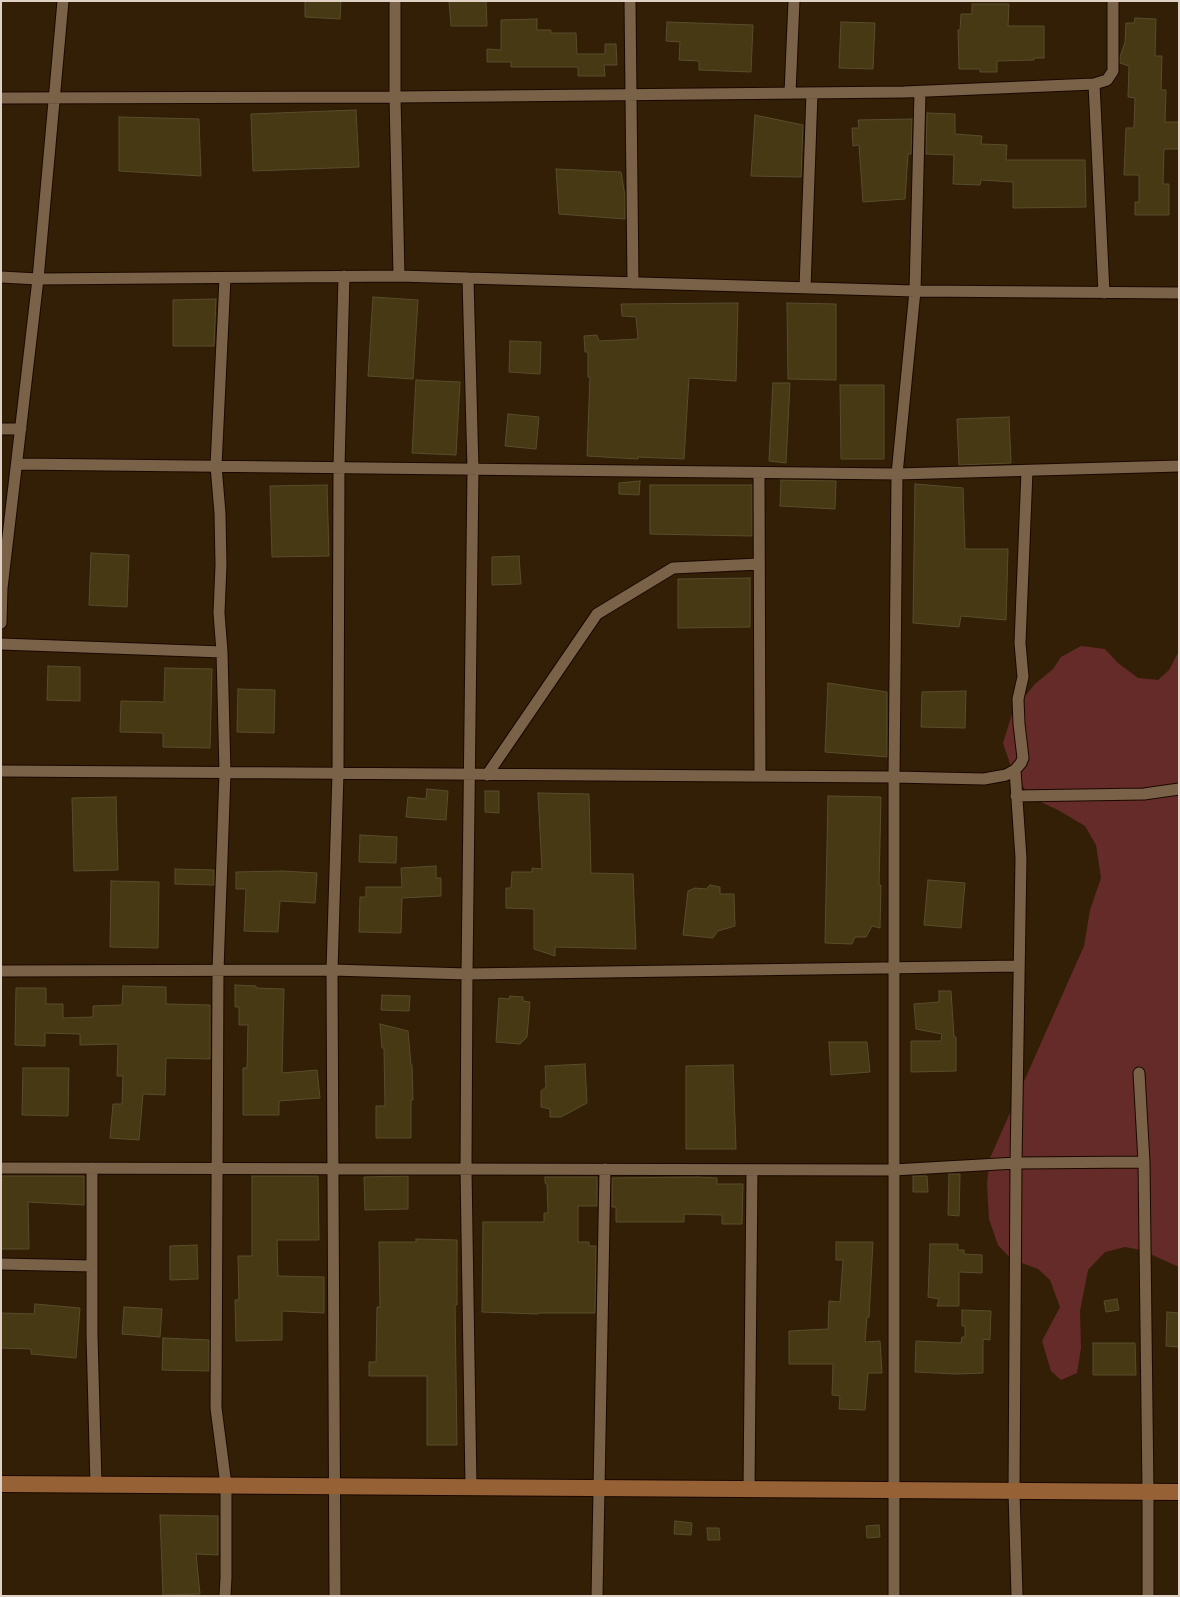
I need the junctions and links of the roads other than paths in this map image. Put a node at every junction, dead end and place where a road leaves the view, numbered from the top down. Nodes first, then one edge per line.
1 (64, 1) edge
2 (395, 1) edge
3 (630, 1) edge
4 (794, 1) edge
5 (1112, 1) edge
6 (1094, 84) junction
7 (812, 92) junction
8 (920, 92) junction
9 (790, 93) junction
10 (632, 94) junction
11 (395, 97) junction
12 (1, 98) edge
13 (56, 98) junction
14 (344, 276) junction
15 (399, 276) junction
16 (1, 277) edge
17 (225, 278) junction
18 (468, 278) junction
19 (38, 279) junction
20 (632, 283) junction
21 (805, 288) junction
22 (915, 291) junction
23 (1104, 292) junction
24 (1179, 293) edge
25 (1, 429) edge
26 (21, 429) junction
27 (17, 464) junction
28 (216, 466) junction
29 (1179, 466) edge
30 (339, 467) junction
31 (474, 469) junction
32 (1027, 471) junction
33 (759, 473) junction
34 (897, 474) junction
35 (759, 564) junction
36 (2, 588) edge
37 (1, 623) edge
38 (1, 644) edge
39 (222, 652) junction
40 (1015, 770) junction
41 (1, 771) edge
42 (226, 773) junction
43 (338, 774) junction
44 (469, 774) junction
45 (487, 775) junction
46 (760, 776) junction
47 (894, 776) junction
48 (1178, 788) edge
49 (1016, 796) junction
50 (1019, 966) junction
51 (894, 969) junction
52 (218, 970) junction
53 (332, 970) junction
54 (1, 971) edge
55 (467, 974) junction
56 (1139, 1072) dead end
57 (1144, 1162) junction
58 (1016, 1163) junction
59 (1, 1168) edge
60 (92, 1168) junction
61 (218, 1169) junction
62 (333, 1169) junction
63 (466, 1169) junction
64 (605, 1169) junction
65 (752, 1170) junction
66 (893, 1170) junction
67 (1, 1264) edge
68 (92, 1266) junction
69 (1, 1484) edge
70 (96, 1484) junction
71 (226, 1485) junction
72 (335, 1486) junction
73 (471, 1486) junction
74 (600, 1488) junction
75 (749, 1490) junction
76 (893, 1491) junction
77 (1014, 1492) junction
78 (1148, 1492) junction
79 (1179, 1492) edge
80 (225, 1596) edge
81 (335, 1596) edge
82 (597, 1596) edge
83 (894, 1596) edge
84 (1017, 1596) edge
85 (1148, 1596) edge

1 - 13 street
2 - 11 street
3 - 10 street
4 - 9 street
5 - 6 street
6 - 8 street
6 - 23 street
7 - 8 street
7 - 9 street
7 - 21 street
8 - 22 street
9 - 10 street
10 - 11 street
10 - 20 street
11 - 13 street
11 - 15 street
12 - 13 street
13 - 19 street
14 - 15 street
14 - 17 street
14 - 30 street
15 - 18 street
16 - 19 street
17 - 19 street
17 - 28 street
18 - 20 street
18 - 31 street
19 - 26 street
20 - 21 street
21 - 22 street
22 - 23 street
22 - 34 street
23 - 24 street
25 - 26 street
26 - 27 street
27 - 28 street
27 - 36 street
28 - 30 street
28 - 39 street
29 - 32 street
30 - 31 street
30 - 43 street
31 - 33 street
31 - 44 street
32 - 34 street
32 - 40 street
33 - 34 street
33 - 35 street
34 - 47 street
35 - 45 street
35 - 46 street
36 - 37 street
38 - 39 street
39 - 42 street
40 - 47 street
40 - 49 street
41 - 42 street
42 - 43 street
42 - 52 street
43 - 44 street
43 - 53 street
44 - 45 street
44 - 55 street
45 - 46 street
46 - 47 street
47 - 51 street
48 - 49 street
49 - 50 street
50 - 51 street
50 - 58 street
51 - 55 street
51 - 66 street
52 - 53 street
52 - 54 street
52 - 61 street
53 - 55 street
53 - 62 street
55 - 63 street
56 - 57 street
57 - 58 street
57 - 78 street
58 - 66 street
58 - 77 street
59 - 60 street
60 - 61 street
60 - 68 street
61 - 62 street
61 - 71 street
62 - 63 street
62 - 72 street
63 - 64 street
63 - 73 street
64 - 65 street
64 - 74 street
65 - 66 street
65 - 75 street
66 - 76 street
67 - 68 street
68 - 70 street
69 - 70 street
70 - 71 street
71 - 72 street
71 - 80 street
72 - 73 street
72 - 81 street
73 - 74 street
74 - 75 street
74 - 82 street
75 - 76 street
76 - 77 street
76 - 83 street
77 - 78 street
77 - 84 street
78 - 79 street
78 - 85 street

